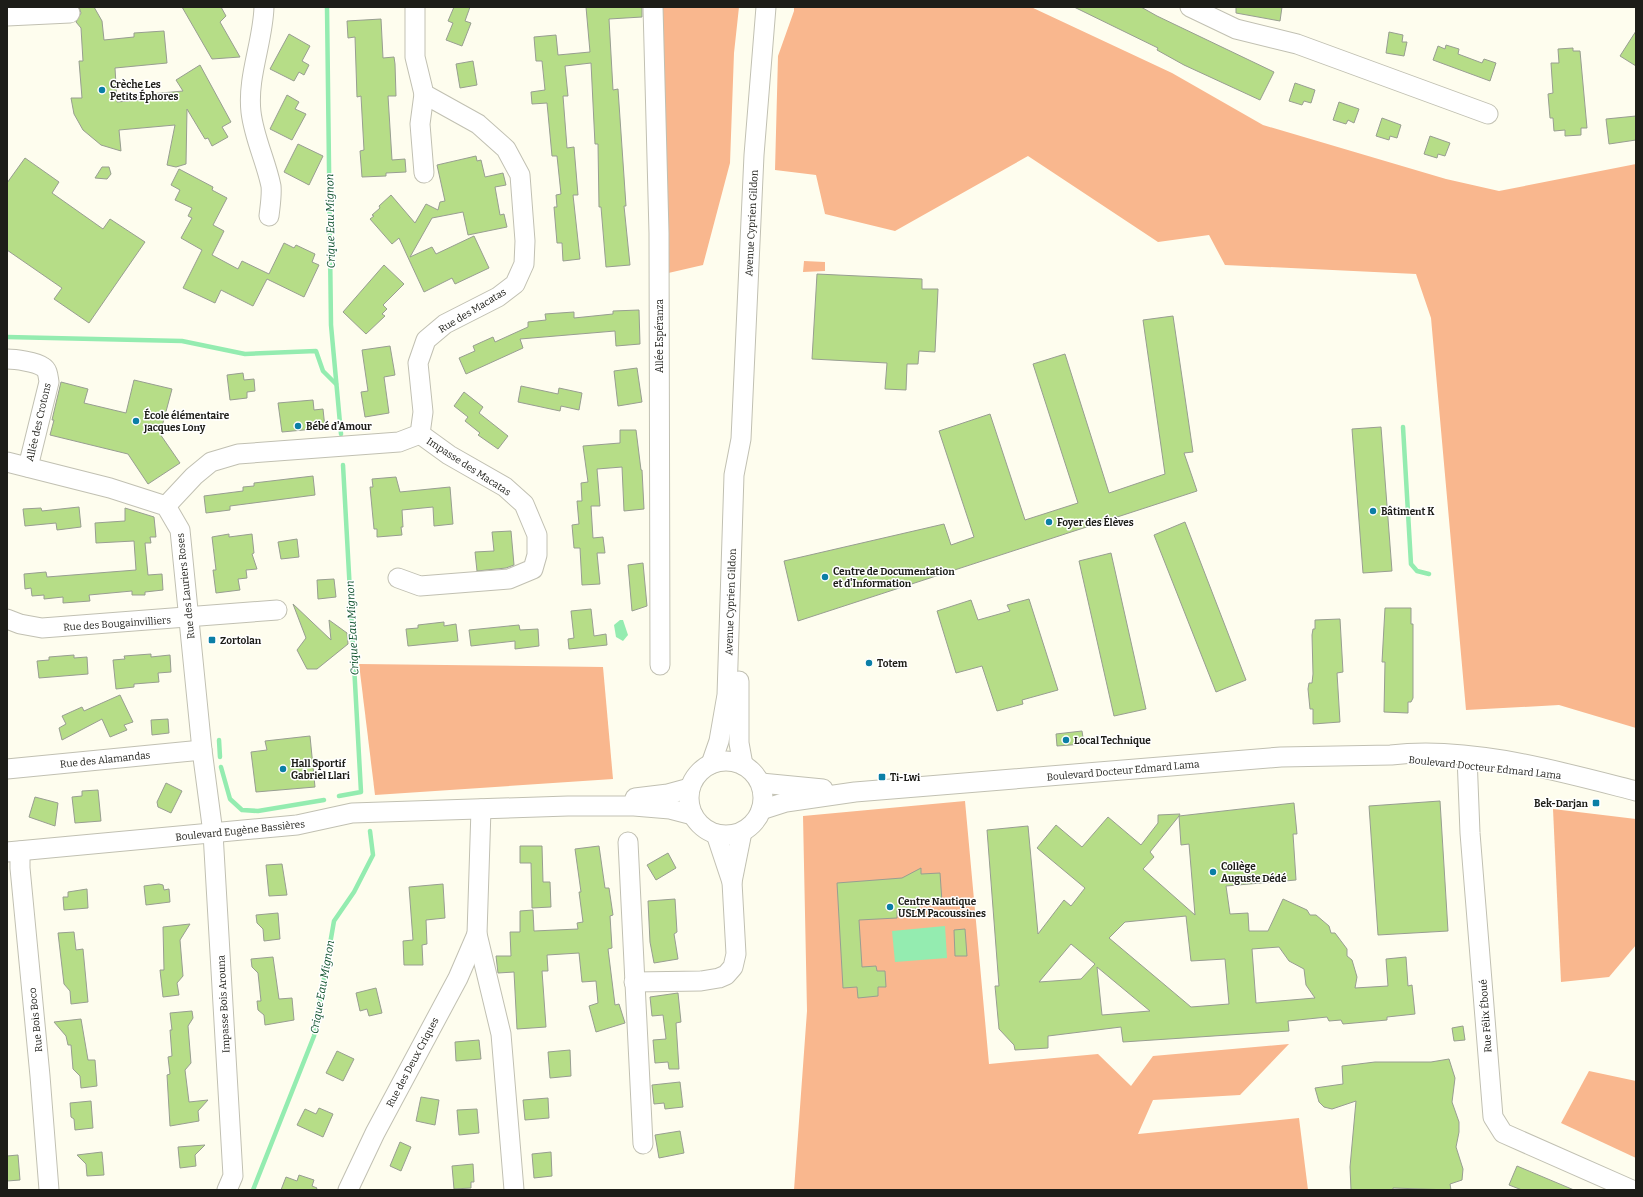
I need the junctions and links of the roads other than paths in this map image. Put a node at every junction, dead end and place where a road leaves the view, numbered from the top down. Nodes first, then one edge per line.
1 (264, 7) edge
2 (415, 7) edge
3 (653, 7) edge
4 (766, 7) edge
5 (1202, 10) edge
6 (70, 13) dead end
7 (7, 16) edge
8 (424, 94) junction
9 (1488, 114) dead end
10 (424, 173) dead end
11 (269, 216) dead end
12 (7, 359) edge
13 (420, 434) junction
14 (742, 439) junction
15 (7, 462) edge
16 (28, 467) junction
17 (166, 506) junction
18 (398, 578) dead end
19 (277, 610) dead end
20 (188, 617) junction
21 (7, 619) edge
22 (660, 665) dead end
23 (202, 750) junction
24 (1467, 760) junction
25 (711, 764) junction
26 (743, 765) junction
27 (7, 769) edge
28 (761, 783) junction
29 (690, 788) junction
30 (1636, 791) edge
31 (855, 792) junction
32 (568, 806) junction
33 (481, 809) junction
34 (761, 810) junction
35 (693, 815) junction
36 (742, 832) junction
37 (213, 833) junction
38 (716, 834) junction
39 (628, 842) dead end
40 (13, 851) edge
41 (732, 882) junction
42 (477, 934) junction
43 (458, 978) junction
44 (489, 981) junction
45 (634, 982) junction
46 (643, 1144) dead end
47 (230, 1183) edge
48 (49, 1190) edge
49 (348, 1190) edge
50 (514, 1190) edge
51 (1632, 1190) edge

1 - 11 street
2 - 8 street
3 - 22 street, Allée Espéranza
4 - 14 street, Avenue Cyprien Gildon
5 - 9 street
6 - 7 street
8 - 10 street
8 - 13 street, Rue des Macatas
12 - 16 street, Allée des Crotons
13 - 17 street
13 - 18 street, Impasse des Macatas
14 - 25 street, Avenue Cyprien Gildon
14 - 26 street, Avenue Cyprien Gildon
15 - 16 street
16 - 17 street
17 - 20 street, Rue des Lauriers Roses
19 - 20 street, Rue des Bougainvilliers
20 - 21 street, Rue des Bougainvilliers
20 - 23 street, Rue des Lauriers Roses
23 - 27 street, Rue des Alamandas
23 - 37 street, Rue des Lauriers Roses
24 - 30 street, Boulevard Docteur Edmard Lama
24 - 31 street, Boulevard Docteur Edmard Lama
24 - 51 street, Rue Félix Éboué
25 - 26 street
25 - 29 street
26 - 28 street
28 - 31 street, Boulevard Docteur Edmard Lama
28 - 34 street
29 - 32 street, Boulevard Eugène Bassières
29 - 35 street
31 - 34 street, Boulevard Docteur Edmard Lama
32 - 33 street, Boulevard Eugène Bassières
32 - 35 street, Boulevard Eugène Bassières
33 - 37 street, Boulevard Eugène Bassières
33 - 42 street, Rue des Deux Criques
34 - 36 street
35 - 38 street
36 - 38 street
36 - 41 street
37 - 40 street, Boulevard Eugène Bassières
37 - 47 street, Impasse Bois Arouna
38 - 41 street
39 - 45 street
40 - 48 street, Rue Bois Boco
41 - 45 street
42 - 43 street, Rue des Deux Criques
42 - 44 street, Rue des Deux Criques
43 - 44 street
43 - 49 street, Rue des Deux Criques
44 - 50 street, Rue des Deux Criques
45 - 46 street

